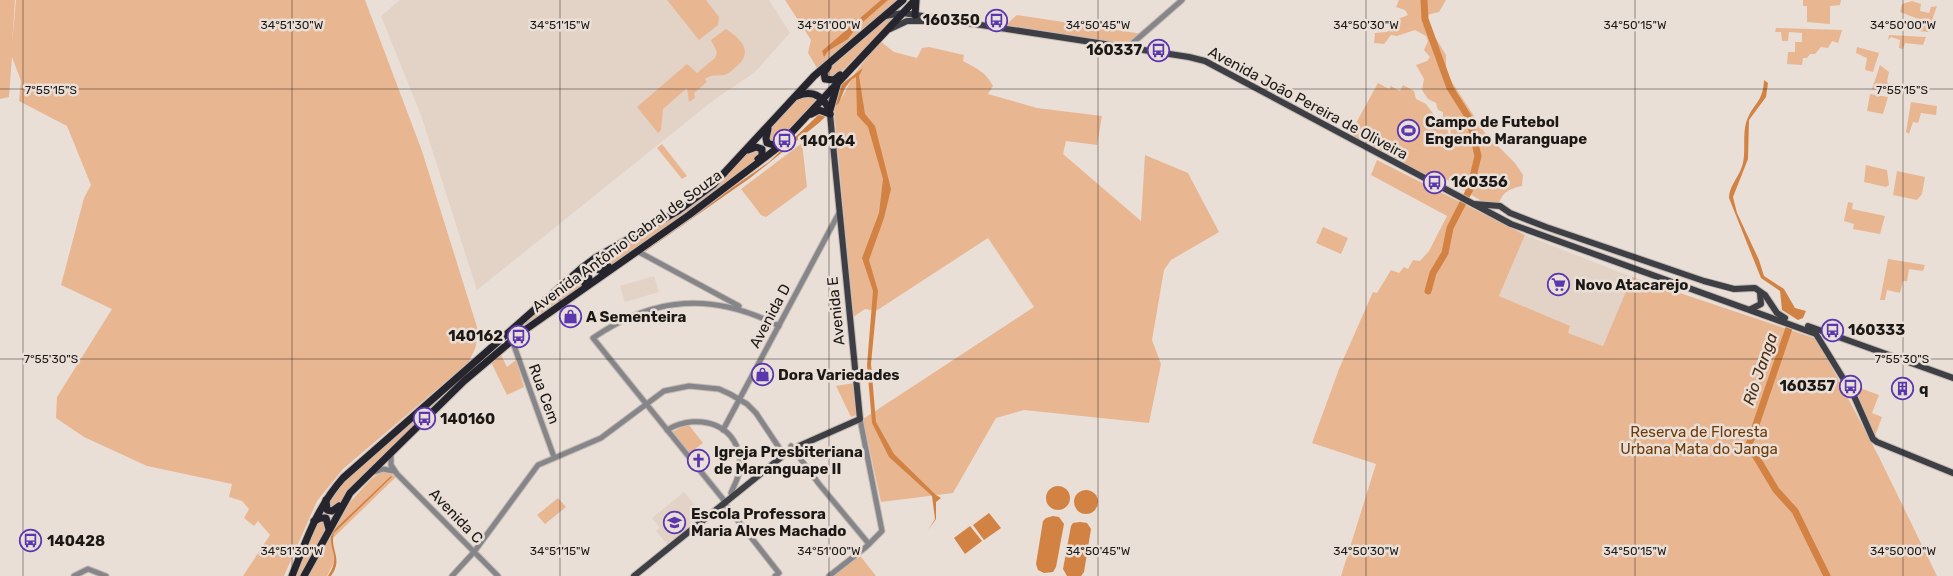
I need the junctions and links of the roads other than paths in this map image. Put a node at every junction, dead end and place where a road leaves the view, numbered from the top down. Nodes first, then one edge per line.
1 (903, 0) edge
2 (916, 0) edge
3 (1182, 0) edge
4 (903, 13) junction
5 (915, 15) junction
6 (884, 17) junction
7 (947, 21) junction
8 (883, 32) junction
9 (872, 45) junction
10 (1127, 49) junction
11 (841, 52) junction
12 (839, 80) junction
13 (795, 97) junction
14 (822, 98) junction
15 (827, 106) junction
16 (830, 114) junction
17 (806, 117) junction
18 (769, 126) junction
19 (786, 139) junction
20 (747, 150) junction
21 (722, 190) junction
22 (1471, 204) junction
23 (1500, 206) junction
24 (839, 213) junction
25 (1496, 217) junction
26 (644, 231) junction
27 (662, 234) junction
28 (637, 251) junction
29 (1759, 289) junction
30 (552, 297) junction
31 (1751, 309) junction
32 (753, 313) junction
33 (548, 314) junction
34 (779, 326) junction
35 (1835, 337) junction
36 (512, 340) junction
37 (1826, 348) junction
38 (1953, 378) edge
39 (740, 399) junction
40 (646, 403) junction
41 (860, 418) junction
42 (667, 430) junction
43 (723, 430) junction
44 (792, 448) junction
45 (782, 452) junction
46 (391, 454) junction
47 (554, 457) junction
48 (1953, 472) edge
49 (371, 473) junction
50 (397, 474) junction
51 (731, 493) junction
52 (326, 497) junction
53 (346, 499) junction
54 (723, 501) junction
55 (313, 522) junction
56 (329, 529) junction
57 (869, 544) junction
58 (474, 552) junction
59 (777, 575) edge
60 (74, 576) edge
61 (106, 576) edge
62 (292, 576) edge
63 (304, 576) edge
64 (452, 576) edge
65 (498, 576) edge
66 (629, 576) edge
67 (634, 576) edge
68 (829, 576) edge

1 - 6 highway, Avenida Antônio Cabral de Souza
2 - 4 highway, Avenida Antônio Cabral de Souza
2 - 5 highway
3 - 10 street
4 - 5 main road, Avenida João Pereira de Oliveira
4 - 6 main road, Avenida João Pereira de Oliveira
4 - 8 highway, Avenida Antônio Cabral de Souza
5 - 7 main road, Avenida João Pereira de Oliveira
6 - 11 highway, Avenida Antônio Cabral de Souza
7 - 8 main road, Avenida João Pereira de Oliveira
7 - 10 main road, Avenida João Pereira de Oliveira
8 - 9 highway, Avenida Antônio Cabral de Souza
9 - 11 highway
9 - 12 highway, Avenida Antônio Cabral de Souza
10 - 22 main road, Avenida João Pereira de Oliveira
11 - 13 highway, Avenida Antônio Cabral de Souza
12 - 14 highway, Avenida Antônio Cabral de Souza
12 - 15 highway
13 - 14 highway
13 - 18 highway, Avenida Antônio Cabral de Souza
14 - 15 highway
14 - 17 highway, Avenida Antônio Cabral de Souza
15 - 16 highway
15 - 16 highway
15 - 17 highway
16 - 24 main road, Avenida E
17 - 19 highway, Avenida Antônio Cabral de Souza
18 - 19 highway
18 - 20 highway, Avenida Antônio Cabral de Souza
19 - 21 highway, Avenida Antônio Cabral de Souza
20 - 21 highway
20 - 26 highway, Avenida Antônio Cabral de Souza
21 - 27 highway, Avenida Antônio Cabral de Souza
22 - 23 main road, Avenida João Pereira de Oliveira
22 - 25 main road, Avenida João Pereira de Oliveira
23 - 25 main road
23 - 29 main road, Avenida João Pereira de Oliveira
24 - 34 street, Avenida D
24 - 41 main road, Avenida E
25 - 31 main road, Avenida João Pereira de Oliveira
26 - 27 highway
26 - 30 highway, Avenida Antônio Cabral de Souza
27 - 28 highway, Avenida Antônio Cabral de Souza
28 - 32 street
28 - 33 highway, Avenida Antônio Cabral de Souza
29 - 31 main road
29 - 35 main road
30 - 33 highway
30 - 52 highway, Avenida Antônio Cabral de Souza
31 - 37 main road, Avenida João Pereira de Oliveira
32 - 34 street
32 - 40 street
33 - 36 highway, Avenida Antônio Cabral de Souza
34 - 39 street, Avenida D
35 - 37 main road
35 - 38 main road
36 - 46 highway, Avenida Antônio Cabral de Souza
36 - 47 street, Rua Cem
37 - 48 main road
39 - 40 street
39 - 43 street, Avenida D
39 - 45 street
40 - 42 street
40 - 47 street
41 - 44 main road
41 - 57 street, Avenida E
42 - 43 street
42 - 54 street
43 - 51 street
44 - 45 main road
44 - 54 main road
44 - 57 street
45 - 51 main road
46 - 49 highway, Avenida Antônio Cabral de Souza
46 - 50 street
47 - 58 street
49 - 50 street
49 - 53 highway, Avenida Antônio Cabral de Souza
50 - 58 street, Avenida C
51 - 54 main road
52 - 53 highway
52 - 55 highway, Avenida Antônio Cabral de Souza
53 - 56 highway, Avenida Antônio Cabral de Souza
54 - 59 street
54 - 66 main road
54 - 67 main road
55 - 56 highway
55 - 62 highway, Avenida Antônio Cabral de Souza
56 - 63 highway, Avenida Antônio Cabral de Souza
57 - 68 street
58 - 64 street
58 - 65 street, Avenida C
60 - 61 street

